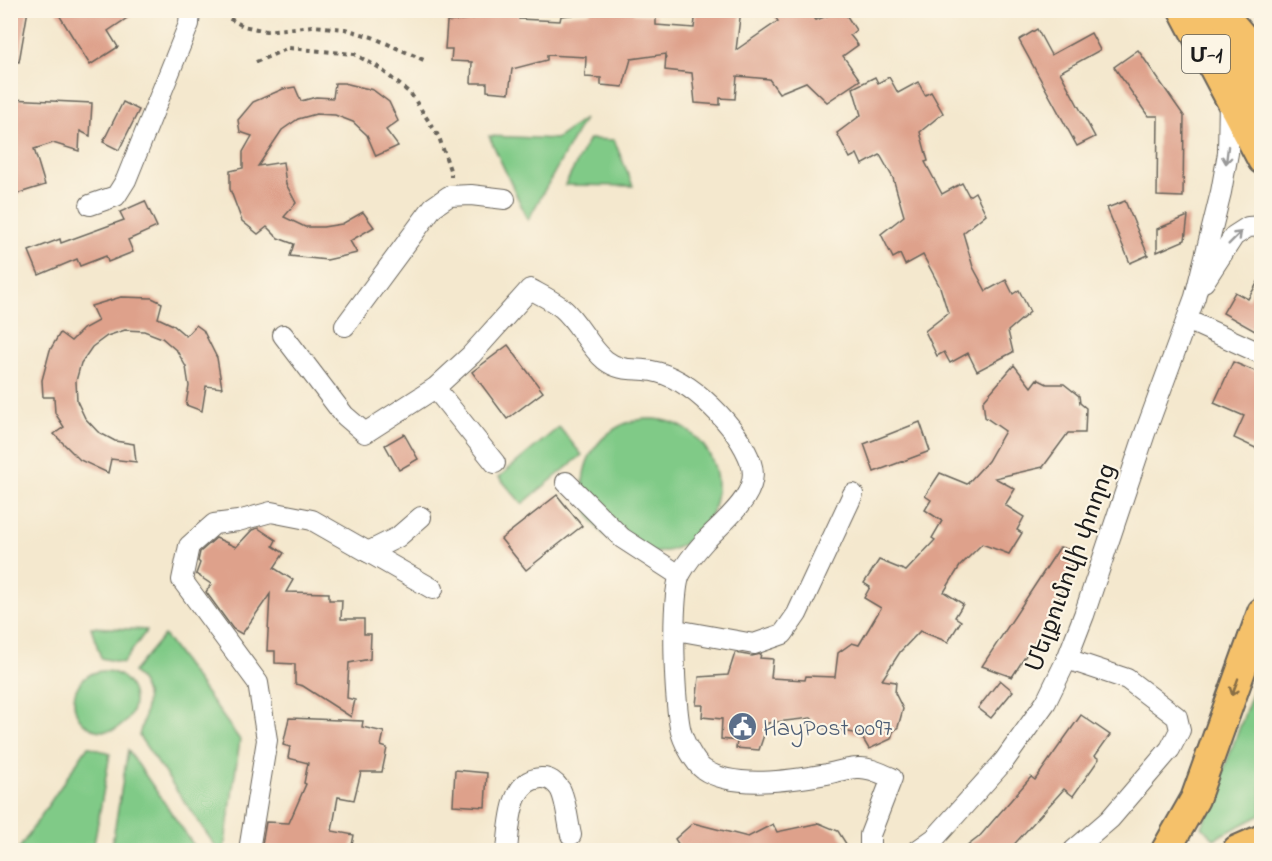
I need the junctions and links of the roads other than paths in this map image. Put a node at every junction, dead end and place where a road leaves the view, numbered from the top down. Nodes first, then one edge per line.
1 (190, 10) edge
2 (1183, 10) edge
3 (1209, 10) edge
4 (1220, 10) edge
5 (1259, 54) edge
6 (1229, 97) junction
7 (1262, 112) edge
8 (1262, 160) edge
9 (505, 199) dead end
10 (90, 205) dead end
11 (1262, 226) edge
12 (1195, 297) junction
13 (1187, 320) junction
14 (345, 326) dead end
15 (283, 335) dead end
16 (1262, 354) edge
17 (435, 388) junction
18 (495, 464) dead end
19 (566, 482) dead end
20 (853, 494) dead end
21 (421, 517) dead end
22 (368, 552) junction
23 (679, 575) junction
24 (433, 589) dead end
25 (1262, 612) edge
26 (676, 630) junction
27 (1067, 659) junction
28 (571, 835) dead end
29 (1262, 839) edge
30 (249, 850) edge
31 (507, 850) edge
32 (870, 850) edge
33 (918, 850) edge
34 (1074, 850) edge
35 (1166, 850) edge
36 (1237, 850) edge

1 - 10 street
2 - 6 highway, Մ-1
3 - 7 highway
4 - 5 highway
6 - 8 highway, Մ-1
6 -> 12 street, Մելքումովի փողոց
9 - 14 street
12 -> 11 street, Մելքումովի փողոց
12 - 13 street, Մելքումովի փողոց
13 - 16 street
13 - 27 street, Մելքումովի փողոց
15 - 17 street
17 - 18 street
17 - 23 street
19 - 23 street
20 - 26 street
21 - 22 street
22 - 24 street
22 - 30 street
23 - 26 street
25 -> 35 highway
26 - 32 street
27 - 33 street, Մելքումովի փողոց
27 - 34 street
28 - 31 street
29 - 36 highway

